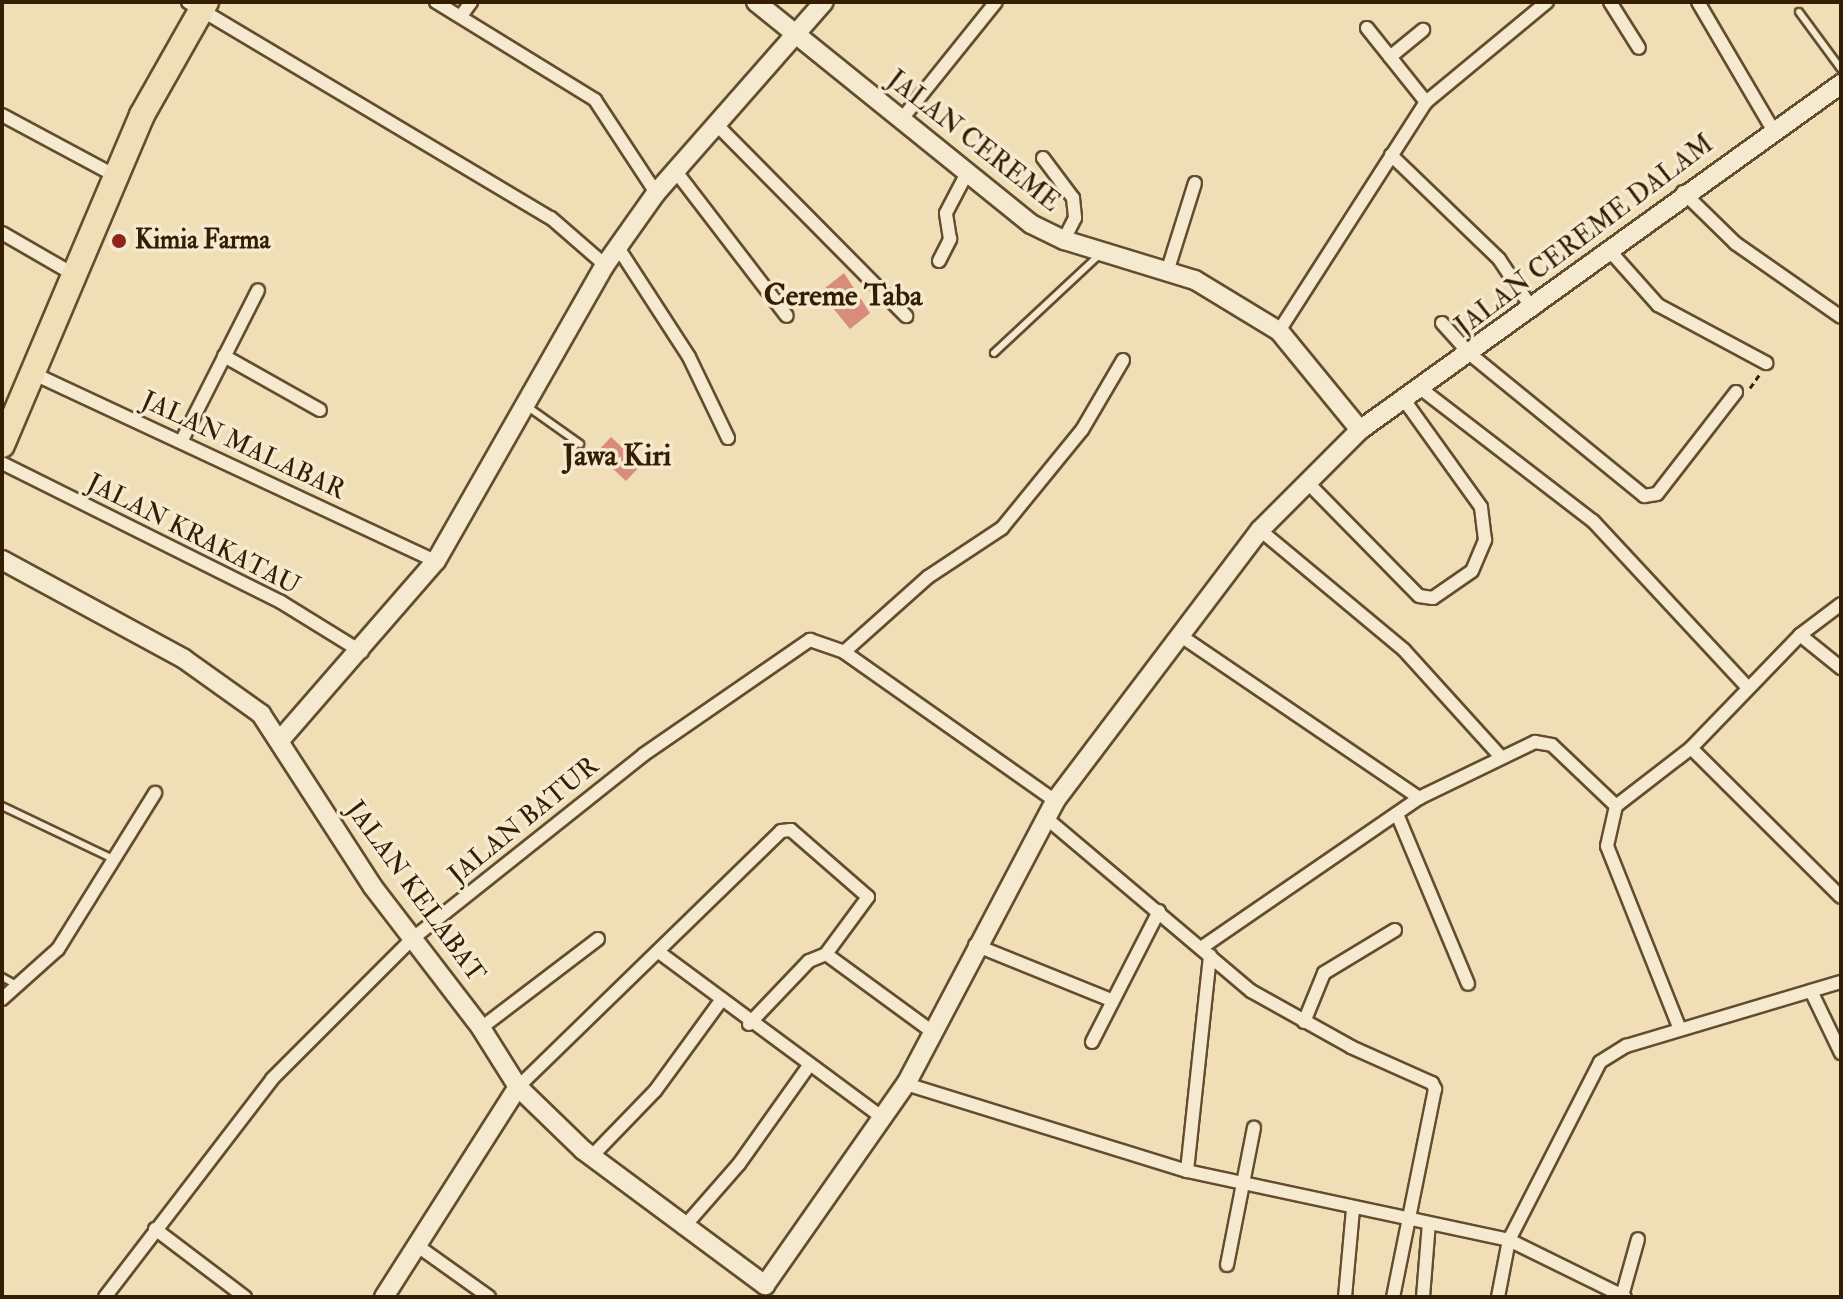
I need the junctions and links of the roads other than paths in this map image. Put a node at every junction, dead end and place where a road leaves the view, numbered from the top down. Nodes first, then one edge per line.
1 (436, 2) edge
2 (471, 2) edge
3 (756, 2) edge
4 (824, 2) edge
5 (996, 2) edge
6 (1547, 2) edge
7 (1610, 2) edge
8 (1698, 2) edge
9 (198, 5) edge
10 (1799, 12) dead end
11 (461, 16) junction
12 (1367, 28) dead end
13 (1423, 30) dead end
14 (794, 33) junction
15 (1639, 48) dead end
16 (1390, 57) junction
17 (1841, 69) edge
18 (1841, 84) edge
19 (1426, 102) junction
20 (2, 115) edge
21 (901, 120) junction
22 (715, 123) junction
23 (1773, 130) junction
24 (1391, 155) junction
25 (1043, 158) dead end
26 (674, 169) junction
27 (967, 173) junction
28 (116, 176) junction
29 (1195, 183) dead end
30 (1683, 192) junction
31 (656, 193) junction
32 (2, 233) edge
33 (1064, 240) junction
34 (617, 246) junction
35 (1609, 250) junction
36 (1103, 252) junction
37 (939, 261) dead end
38 (605, 265) junction
39 (1168, 269) junction
40 (73, 274) junction
41 (258, 290) dead end
42 (1533, 310) junction
43 (787, 316) dead end
44 (906, 316) dead end
45 (1841, 317) edge
46 (1442, 323) dead end
47 (1279, 331) junction
48 (994, 353) dead end
49 (1470, 354) junction
50 (224, 356) junction
51 (1123, 360) dead end
52 (1766, 363) road end
53 (30, 372) junction
54 (1420, 388) junction
55 (1736, 392) road end
56 (1404, 400) junction
57 (525, 405) junction
58 (320, 410) dead end
59 (1360, 430) junction
60 (728, 438) dead end
61 (181, 442) junction
62 (580, 444) dead end
63 (2, 445) edge
64 (2, 463) edge
65 (1306, 481) junction
66 (1260, 530) junction
67 (2, 560) edge
68 (436, 561) junction
69 (1841, 604) edge
70 (1178, 634) junction
71 (1800, 635) junction
72 (362, 652) junction
73 (844, 652) junction
74 (1841, 668) edge
75 (1748, 688) junction
76 (281, 739) junction
77 (1691, 748) junction
78 (1500, 756) junction
79 (155, 793) dead end
80 (1419, 798) junction
81 (2, 806) edge
82 (1616, 806) junction
83 (1050, 809) junction
84 (1397, 814) junction
85 (111, 858) junction
86 (1836, 882) edge
87 (1841, 897) edge
88 (1159, 911) junction
89 (1395, 930) dead end
90 (412, 939) junction
91 (598, 939) dead end
92 (975, 945) junction
93 (1206, 952) junction
94 (660, 953) junction
95 (826, 954) junction
96 (2, 977) edge
97 (1841, 982) edge
98 (1468, 984) dead end
99 (18, 986) junction
100 (1811, 991) junction
101 (2, 999) edge
102 (1111, 1000) junction
103 (720, 1002) junction
104 (1304, 1022) junction
105 (749, 1024) junction
106 (481, 1028) junction
107 (1680, 1029) junction
108 (930, 1030) junction
109 (1092, 1042) dead end
110 (1841, 1053) edge
111 (808, 1067) junction
112 (906, 1084) junction
113 (518, 1087) junction
114 (884, 1119) junction
115 (1254, 1128) dead end
116 (591, 1157) junction
117 (1187, 1171) junction
118 (1246, 1185) junction
119 (1353, 1209) junction
120 (1406, 1219) junction
121 (1429, 1223) junction
122 (683, 1228) junction
123 (155, 1229) junction
124 (1638, 1239) dead end
125 (1509, 1240) junction
126 (415, 1244) junction
127 (1227, 1265) dead end
128 (763, 1291) edge
129 (1624, 1296) edge
130 (105, 1297) edge
131 (245, 1297) edge
132 (384, 1297) edge
133 (489, 1297) edge
134 (1345, 1297) edge
135 (1393, 1297) edge
136 (1423, 1297) edge
137 (1498, 1297) edge

1 - 11 street
2 - 11 street
3 - 14 street, JALAN CEREME
4 - 14 street
5 - 21 street
6 - 19 street
7 - 15 street
8 - 23 street
9 - 28 highway
9 - 38 street
10 - 17 lane
11 - 31 street
12 - 16 street
13 - 16 street
14 - 21 street, JALAN CEREME
14 - 22 street
16 - 19 street
18 - 23 street, JALAN CEREME DALAM
19 - 24 street
20 - 28 street
21 - 27 street, JALAN CEREME
22 - 26 street
22 - 44 street
23 - 30 street, JALAN CEREME DALAM
24 - 42 street
24 - 47 street
25 - 33 street
26 - 31 street
26 - 43 street
27 - 33 street, JALAN CEREME
27 - 37 street
28 - 40 highway
29 - 39 street
30 - 35 street, JALAN CEREME DALAM
30 - 45 street
31 - 34 street
32 - 40 street
33 - 36 street, JALAN CEREME
34 - 38 street
34 - 60 street
35 - 42 street, JALAN CEREME DALAM
35 - 52 street
36 - 39 street, JALAN CEREME
36 - 48 lane
38 - 57 street
39 - 47 street, JALAN CEREME
40 - 53 highway
41 - 50 street
42 - 49 street, JALAN CEREME DALAM
46 - 49 street
47 - 59 street, JALAN CEREME
49 - 54 street, JALAN CEREME DALAM
49 - 55 street
50 - 58 street
50 - 61 street
51 - 73 street
53 - 61 street, JALAN MALABAR
53 - 63 highway
54 - 56 street, JALAN CEREME DALAM
54 - 75 street
56 - 59 street, JALAN CEREME DALAM
56 - 65 street
57 - 62 lane
57 - 68 street
59 - 65 street, JALAN CEREME DALAM
61 - 68 street, JALAN MALABAR
64 - 72 street, JALAN KRAKATAU
65 - 66 street, JALAN CEREME DALAM
66 - 70 street, JALAN CEREME DALAM
66 - 78 street
67 - 76 street, JALAN KELABAT
68 - 72 street
69 - 71 street
70 - 80 street
70 - 83 street, JALAN CEREME DALAM
71 - 74 street
71 - 75 street
72 - 76 street
73 - 83 street, JALAN BATUR
73 - 90 street, JALAN BATUR
75 - 77 street
76 - 90 street, JALAN KELABAT
77 - 82 street
77 - 86 street
78 - 80 street
78 - 82 street
79 - 85 street
80 - 84 street
81 - 85 lane
82 - 107 street
83 - 88 street, JALAN BATUR
83 - 92 street, JALAN CEREME DALAM
84 - 93 street
84 - 98 street
85 - 99 street
86 - 87 street
88 - 93 street, JALAN BATUR
88 - 102 street
89 - 104 street
90 - 106 street, JALAN KELABAT
90 - 123 street, JALAN BATUR
91 - 106 street
92 - 102 street
92 - 108 street, JALAN CEREME DALAM
93 - 104 street, JALAN BATUR
93 - 117 street
94 - 95 street
94 - 103 street
94 - 113 street
95 - 105 street
95 - 108 street
96 - 99 lane
97 - 100 street
99 - 101 street
100 - 107 street
100 - 110 street
102 - 109 street
103 - 105 street
103 - 116 street
104 - 120 street, JALAN BATUR
105 - 111 street
106 - 113 street, JALAN KELABAT
107 - 125 street
108 - 112 street, JALAN CEREME DALAM
111 - 114 street
111 - 122 street
112 - 114 street, JALAN CEREME DALAM
112 - 117 street
113 - 116 street, JALAN KELABAT
113 - 126 street
114 - 128 street, JALAN CEREME DALAM
115 - 118 street
116 - 122 street, JALAN KELABAT
117 - 118 street
118 - 119 street
118 - 127 street
119 - 120 street
119 - 134 street
120 - 121 street
120 - 135 street
121 - 125 street
121 - 136 street
122 - 128 street, JALAN KELABAT
123 - 130 street, JALAN BATUR
123 - 131 street
124 - 129 street
125 - 129 street
125 - 137 street
126 - 132 street
126 - 133 street

